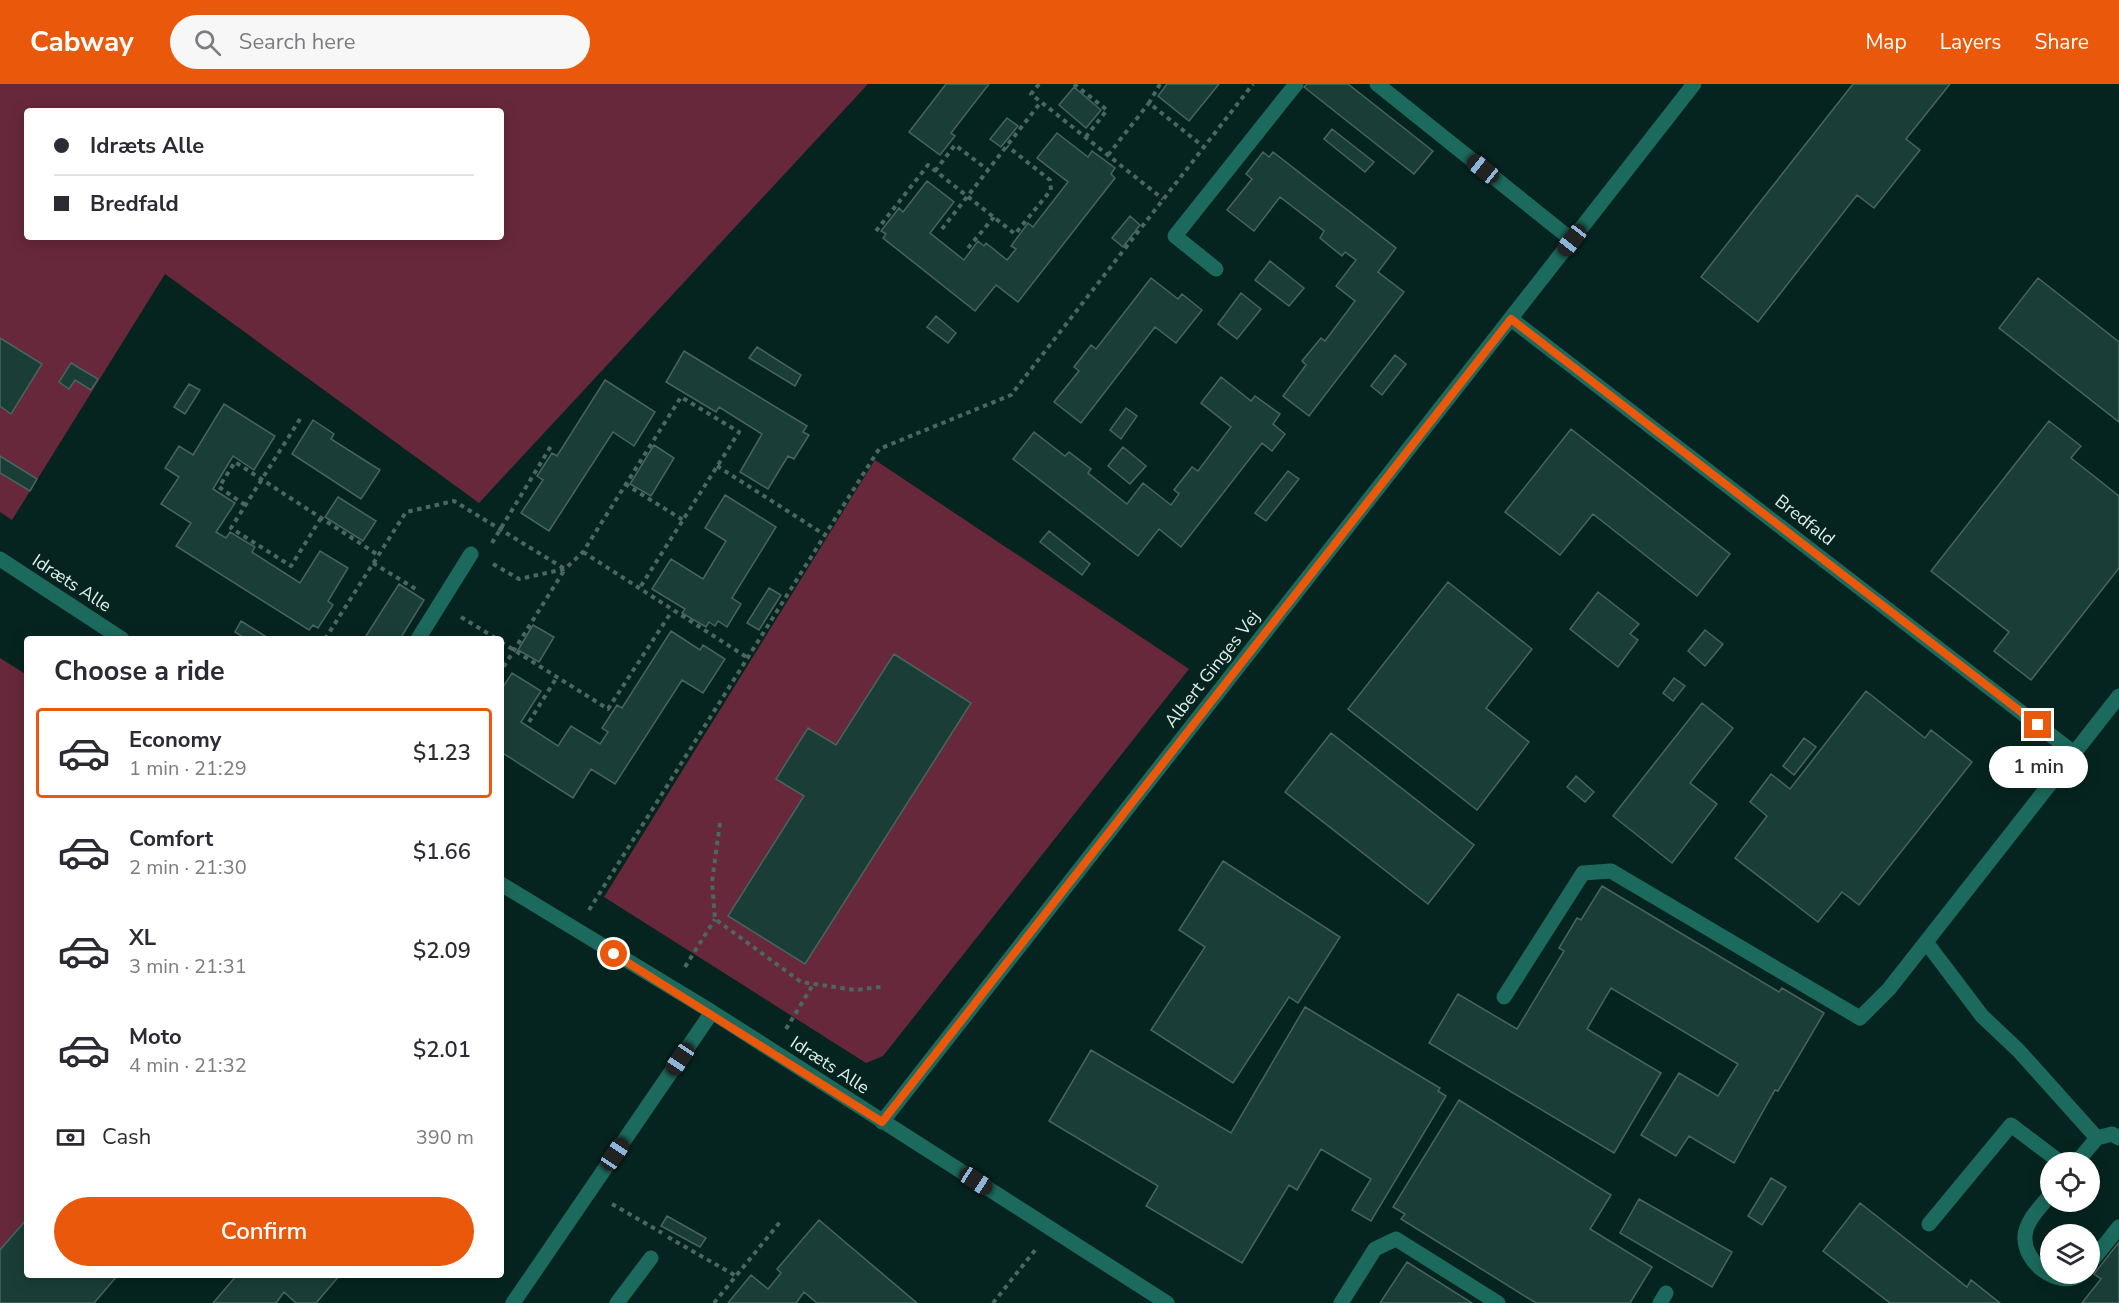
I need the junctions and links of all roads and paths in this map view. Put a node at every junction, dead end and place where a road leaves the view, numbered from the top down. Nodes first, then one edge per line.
1 (1039, 84) edge
2 (1074, 84) edge
3 (1160, 84) edge
4 (1253, 84) edge
5 (1296, 84) edge
6 (1377, 84) edge
7 (1694, 84) edge
8 (1041, 102) junction
9 (1149, 103) junction
10 (1085, 138) junction
11 (1007, 146) junction
12 (1204, 147) junction
13 (1108, 155) junction
14 (988, 170) junction
15 (935, 171) junction
16 (968, 196) junction
17 (1163, 199) junction
18 (994, 217) junction
19 (942, 229) dead end
20 (876, 231) dead end
21 (1572, 240) junction
22 (968, 248) dead end
23 (1216, 269) dead end
24 (1511, 319) junction
25 (300, 419) dead end
26 (551, 446) dead end
27 (717, 466) junction
28 (261, 479) junction
29 (625, 484) junction
30 (245, 505) junction
31 (321, 518) junction
32 (683, 520) junction
33 (825, 535) junction
34 (583, 552) junction
35 (378, 555) dead end
36 (477, 556) junction
37 (0, 559) edge
38 (639, 589) junction
39 (672, 611) junction
40 (117, 636) edge
41 (420, 636) edge
42 (504, 644) edge
43 (748, 658) junction
44 (557, 677) junction
45 (2119, 696) edge
46 (530, 722) dead end
47 (2074, 753) junction
48 (720, 823) dead end
49 (504, 886) edge
50 (715, 919) junction
51 (576, 931) junction
52 (1926, 942) junction
53 (814, 983) junction
54 (881, 987) dead end
55 (672, 988) junction
56 (1504, 997) dead end
57 (712, 1012) junction
58 (772, 1051) junction
59 (882, 1122) junction
60 (2097, 1138) junction
61 (2119, 1138) edge
62 (2047, 1152) edge
63 (2085, 1152) edge
64 (2040, 1208) edge
65 (780, 1222) dead end
66 (1929, 1224) dead end
67 (2119, 1227) edge
68 (1051, 1229) junction
69 (2100, 1251) edge
70 (651, 1258) dead end
71 (2040, 1267) edge
72 (513, 1303) edge
73 (617, 1303) edge
74 (714, 1303) edge
75 (993, 1303) edge
76 (1167, 1303) edge
77 (1341, 1303) edge
78 (1498, 1303) edge

1 - 8 path
2 - 10 path
3 - 9 path
4 - 12 path
5 - 23 street
6 - 21 street
7 - 21 street, Albert Ginges Vej
8 - 10 path
8 - 11 path
9 - 12 path
9 - 13 path
10 - 13 path
11 - 14 path
11 - 18 path
12 - 17 path
13 - 17 path
14 - 15 path
14 - 16 path
15 - 16 path
15 - 20 path
16 - 18 path
16 - 19 path
17 - 33 path
18 - 22 path
21 - 24 street, Albert Ginges Vej
24 - 47 street, Bredfald
24 - 59 street, Albert Ginges Vej
25 - 28 path
26 - 36 path
27 - 29 path
27 - 32 path
27 - 33 path
28 - 30 path
28 - 30 path
28 - 31 path
29 - 32 path
29 - 34 path
30 - 31 path
31 - 35 path
32 - 38 path
33 - 43 path
34 - 36 path
34 - 38 path
36 - 41 street
37 - 40 street, Idræts Alle
38 - 39 path
39 - 43 path
39 - 44 path
42 - 44 path
43 - 51 path
44 - 46 path
45 - 47 street
47 - 52 street
48 - 50 path
49 - 51 street, Idræts Alle
50 - 53 path
50 - 55 path
51 - 55 street, Idræts Alle
52 - 56 street
52 - 60 street
53 - 54 path
53 - 58 path
55 - 57 street, Idræts Alle
57 - 58 street, Idræts Alle
57 - 72 street
58 - 59 street, Idræts Alle
59 - 68 street, Idræts Alle
60 - 61 street
60 - 63 street
62 - 66 street
64 - 71 street
65 - 74 path
67 - 69 street
68 - 75 path
68 - 76 street, Idræts Alle
70 - 73 street
77 - 78 street

